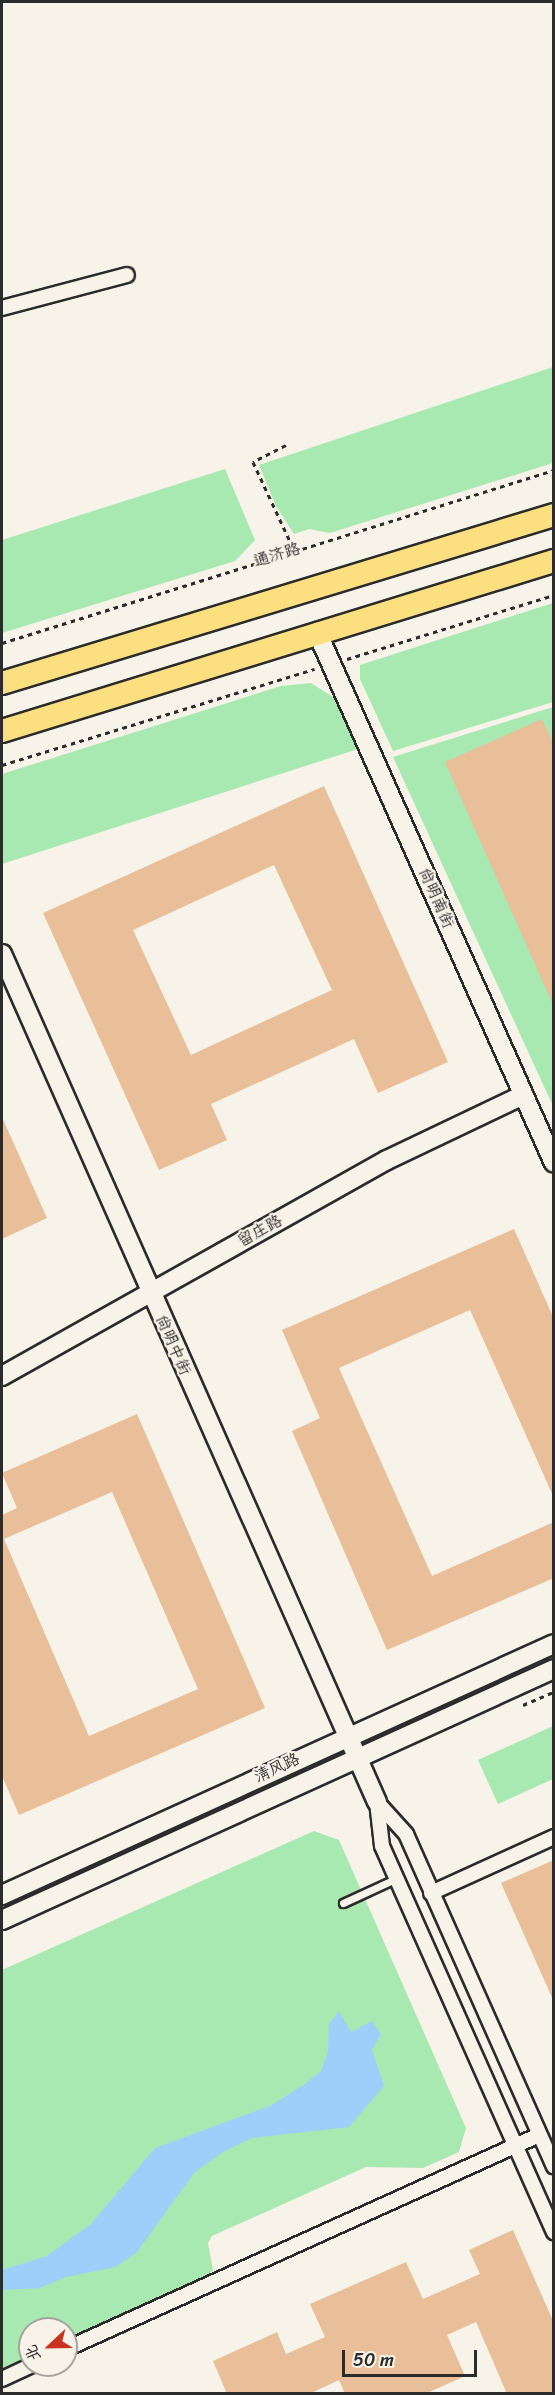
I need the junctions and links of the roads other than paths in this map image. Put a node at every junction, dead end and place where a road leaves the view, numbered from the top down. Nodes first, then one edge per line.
1 (127, 275) dead end
2 (2, 308) edge
3 (554, 515) edge
4 (554, 561) edge
5 (317, 632) junction
6 (2, 683) edge
7 (2, 731) edge
8 (2, 954) edge
9 (523, 1095) junction
10 (554, 1163) edge
11 (150, 1292) junction
12 (2, 1376) edge
13 (554, 1644) edge
14 (554, 1669) edge
15 (345, 1736) junction
16 (355, 1757) junction
17 (377, 1802) junction
18 (554, 1837) edge
19 (397, 1878) junction
20 (3, 1891) edge
21 (431, 1893) junction
22 (343, 1903) dead end
23 (8, 1917) edge
24 (539, 2135) junction
25 (516, 2146) junction
26 (554, 2167) edge
27 (552, 2225) edge
28 (78, 2344) edge
29 (18, 2372) edge
30 (2, 2379) edge

1 - 2 street
3 - 6 main road
4 - 5 main road
5 - 7 main road
5 - 9 street, 尚明南街
8 - 11 street, 尚明中街
9 - 10 street, 尚明南街
9 - 11 street, 留庄路
11 - 12 street, 留庄路
11 - 15 street, 尚明中街
13 - 15 street, 清风路
14 - 16 street, 清风路
15 - 16 street, 尚明中街
15 - 20 street, 清风路
16 - 17 street, 尚明中街
16 - 23 street, 清风路
17 - 19 street
17 - 21 street
18 - 21 street
19 - 22 lane
19 - 25 street
20 - 23 street
21 - 24 street
24 - 25 street
24 - 26 street
25 - 27 street
25 - 28 street
29 - 30 street

